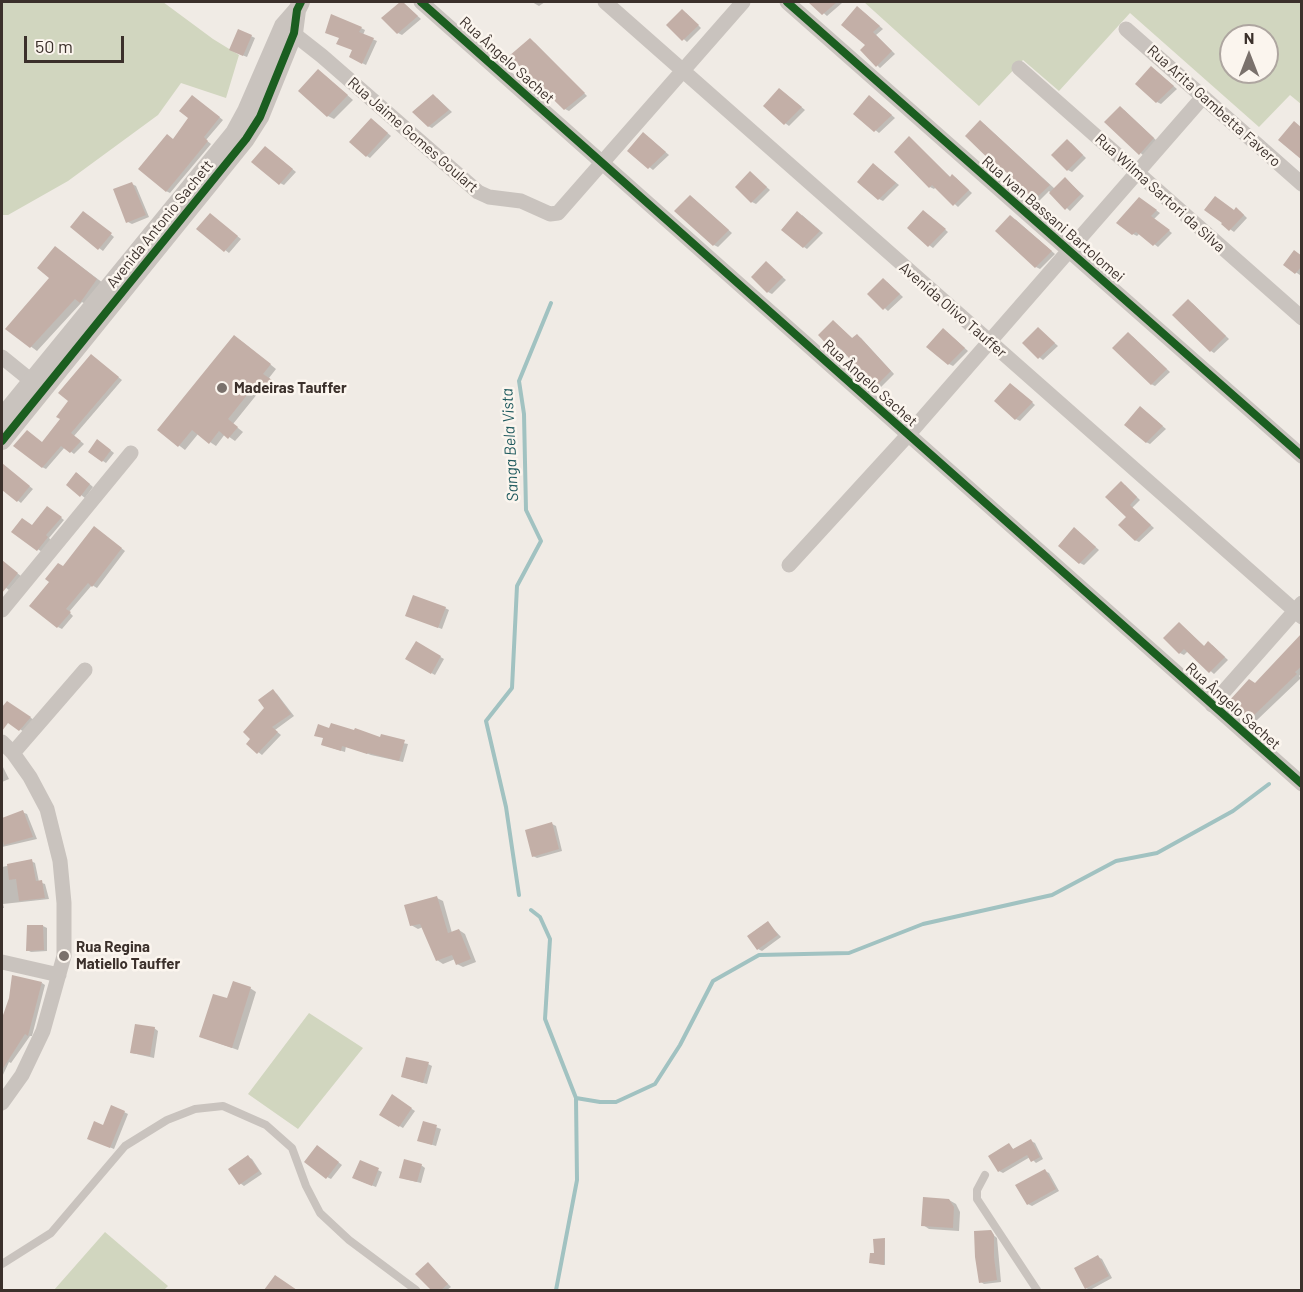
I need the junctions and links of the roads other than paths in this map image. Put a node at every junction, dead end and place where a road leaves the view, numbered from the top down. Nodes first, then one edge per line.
1 (421, 2) edge
2 (605, 2) edge
3 (743, 2) edge
4 (787, 2) edge
5 (299, 6) edge
6 (288, 29) junction
7 (1126, 29) dead end
8 (1019, 68) dead end
9 (682, 70) junction
10 (1203, 97) junction
11 (602, 162) junction
12 (1137, 172) junction
13 (1302, 184) edge
14 (1068, 251) junction
15 (1302, 318) edge
16 (988, 341) junction
17 (2, 357) edge
18 (38, 386) junction
19 (8, 417) edge
20 (908, 435) junction
21 (2, 441) edge
22 (131, 453) dead end
23 (1302, 456) edge
24 (789, 565) dead end
25 (2, 610) edge
26 (1299, 610) edge
27 (85, 670) dead end
28 (1212, 705) junction
29 (2, 742) edge
30 (14, 753) junction
31 (1302, 784) edge
32 (2, 962) edge
33 (59, 975) junction
34 (2, 1103) edge
35 (984, 1175) dead end
36 (2, 1264) edge
37 (416, 1290) edge
38 (1037, 1290) edge

1 - 11 street, Rua Ângelo Sachet
2 - 9 street, Avenida Olivo Tauffer
3 - 9 street
4 - 14 street, Rua Ivan Bassani Bartolomei
5 - 6 street, Avenida Antonio Sachett
6 - 11 street, Rua Jaime Gomes Goulart
6 - 18 street, Avenida Antonio Sachett
7 - 10 street, Rua Arita Gambetta Favero
8 - 12 street, Rua Wilma Sartori da Silva
9 - 11 street
9 - 16 street, Avenida Olivo Tauffer
10 - 12 street
10 - 13 street, Rua Arita Gambetta Favero
11 - 20 street, Rua Ângelo Sachet
12 - 14 street
12 - 15 street, Rua Wilma Sartori da Silva
14 - 16 street
14 - 23 street, Rua Ivan Bassani Bartolomei
16 - 20 street
16 - 26 street, Avenida Olivo Tauffer
17 - 18 street
18 - 19 street, Avenida Antonio Sachett
19 - 21 street, Avenida Antonio Sachett
20 - 24 street
20 - 28 street, Rua Ângelo Sachet
22 - 25 street
26 - 28 street
27 - 30 street
28 - 31 street, Rua Ângelo Sachet
29 - 30 street
30 - 33 street
32 - 33 street
33 - 34 street
35 - 38 lane
36 - 37 lane

